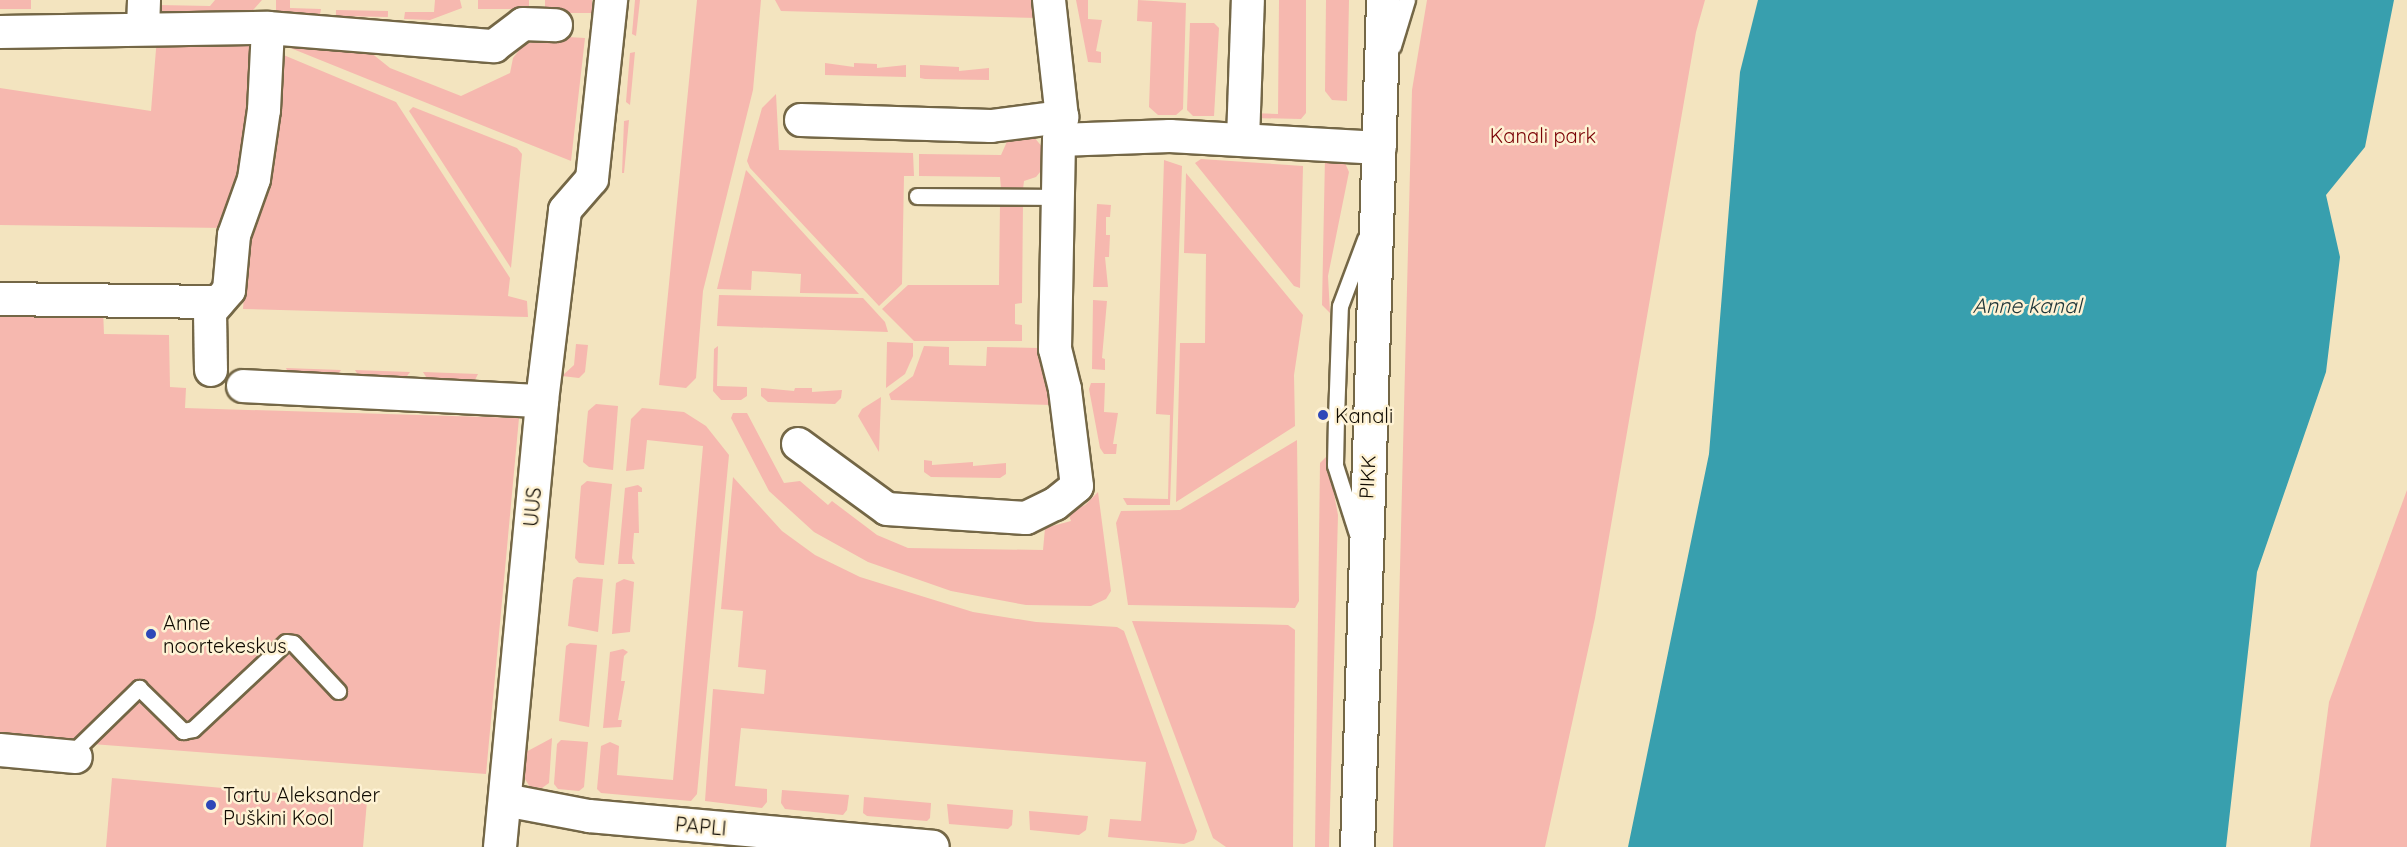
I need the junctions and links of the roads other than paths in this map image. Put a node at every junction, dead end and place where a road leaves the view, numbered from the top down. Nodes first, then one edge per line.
1 (611, 0) edge
2 (1048, 0) edge
3 (1248, 0) edge
4 (1383, 0) edge
5 (1407, 0) edge
6 (143, 15) edge
7 (556, 25) dead end
8 (268, 28) junction
9 (0, 32) edge
10 (1380, 89) junction
11 (801, 120) dead end
12 (1061, 129) junction
13 (1243, 140) junction
14 (1380, 148) junction
15 (917, 196) dead end
16 (1058, 197) junction
17 (0, 299) edge
18 (218, 302) junction
19 (211, 370) dead end
20 (243, 386) dead end
21 (542, 401) junction
22 (798, 444) dead end
23 (338, 691) dead end
24 (0, 750) edge
25 (72, 757) joint
26 (505, 800) junction
27 (500, 847) edge
28 (933, 847) edge
29 (1357, 847) edge

1 - 21 street, UUS
2 - 12 street
3 - 13 street
4 - 10 street, PIKK
5 - 10 lane
6 - 8 street
6 - 9 street
7 - 8 street
8 - 18 street
10 - 14 street, PIKK
11 - 12 street
12 - 13 street
12 - 16 street
13 - 14 street
14 - 29 street, PIKK
15 - 16 lane
16 - 22 street
17 - 18 street
18 - 19 street
20 - 21 street
21 - 26 street, UUS
23 - 25 lane
24 - 25 street
26 - 27 street, UUS
26 - 28 street, PAPLI

